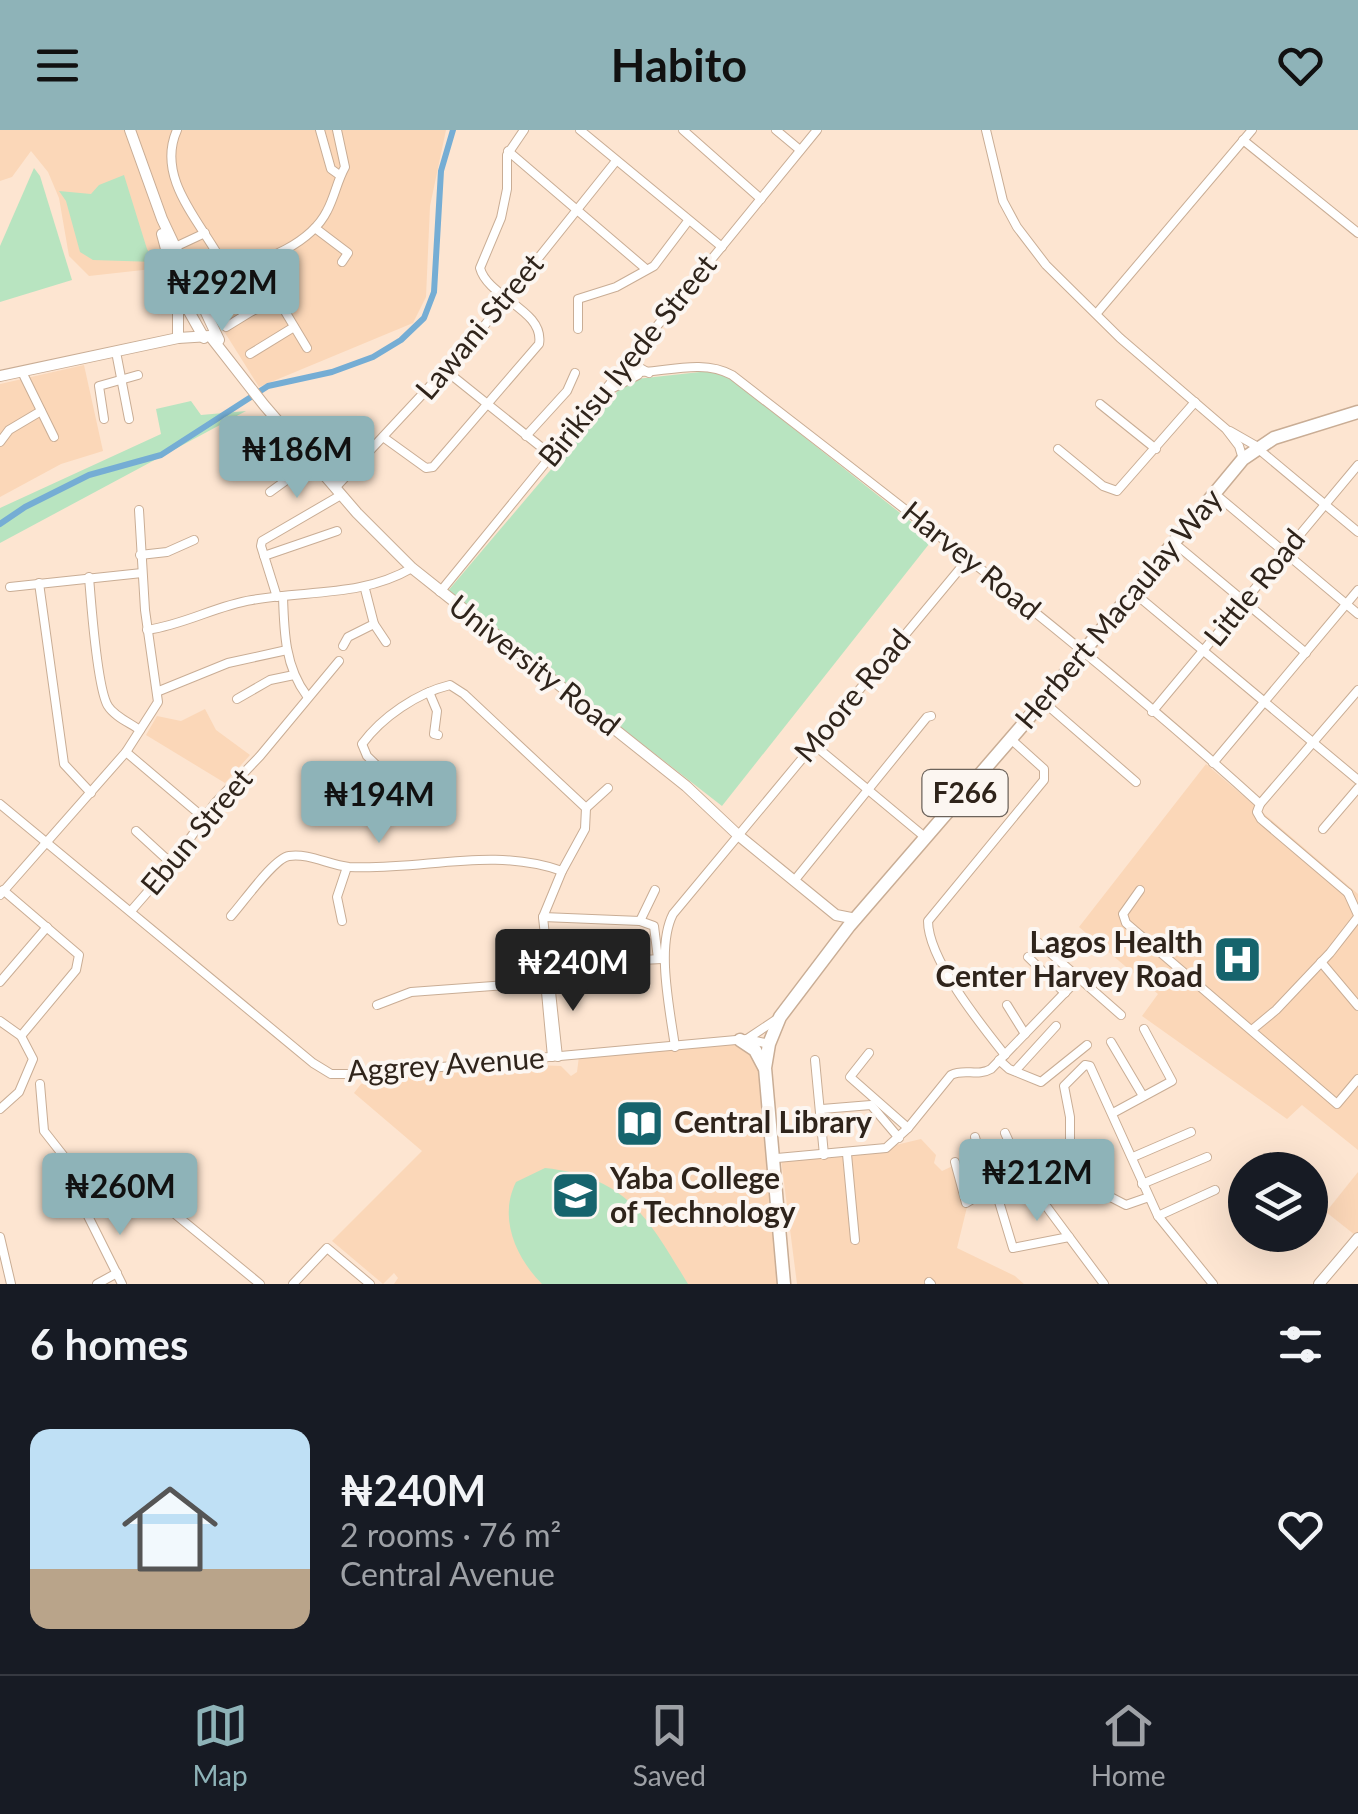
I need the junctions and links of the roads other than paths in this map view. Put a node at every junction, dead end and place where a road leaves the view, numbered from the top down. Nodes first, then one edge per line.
1 (128, 130) edge
2 (177, 130) edge
3 (320, 130) edge
4 (336, 130) edge
5 (524, 130) edge
6 (580, 130) edge
7 (682, 130) edge
8 (776, 130) edge
9 (817, 130) edge
10 (986, 130) edge
11 (1252, 130) edge
12 (1243, 140) junction
13 (800, 150) junction
14 (508, 151) junction
15 (616, 162) junction
16 (338, 174) junction
17 (761, 200) junction
18 (577, 210) junction
19 (688, 221) junction
20 (316, 228) junction
21 (206, 233) junction
22 (1358, 233) edge
23 (722, 246) junction
24 (176, 247) junction
25 (342, 262) dead end
26 (232, 269) junction
27 (646, 269) junction
28 (188, 274) junction
29 (174, 275) junction
30 (177, 290) junction
31 (506, 298) junction
32 (202, 308) junction
33 (252, 311) junction
34 (1097, 313) junction
35 (226, 328) dead end
36 (294, 328) junction
37 (578, 329) dead end
38 (178, 338) junction
39 (197, 338) junction
40 (307, 348) dead end
41 (250, 354) dead end
42 (632, 354) junction
43 (117, 357) junction
44 (236, 366) junction
45 (446, 370) junction
46 (617, 372) junction
47 (576, 373) dead end
48 (649, 373) junction
49 (638, 375) junction
50 (24, 376) junction
51 (138, 376) dead end
52 (121, 378) junction
53 (0, 379) edge
54 (254, 393) junction
55 (602, 393) junction
56 (1195, 402) junction
57 (489, 404) junction
58 (1100, 404) dead end
59 (42, 412) junction
60 (1358, 412) edge
61 (104, 420) dead end
62 (129, 420) dead end
63 (1358, 420) edge
64 (1226, 429) junction
65 (526, 436) junction
66 (54, 437) dead end
67 (383, 437) junction
68 (0, 442) edge
69 (1058, 449) dead end
70 (1156, 449) junction
71 (1260, 449) junction
72 (304, 451) junction
73 (551, 454) junction
74 (1243, 460) junction
75 (1358, 466) edge
76 (339, 490) junction
77 (270, 492) dead end
78 (1220, 498) junction
79 (1325, 504) junction
80 (139, 510) dead end
81 (337, 531) dead end
82 (1358, 532) edge
83 (194, 540) dead end
84 (1179, 547) junction
85 (1285, 552) junction
86 (140, 554) junction
87 (264, 556) junction
88 (968, 559) junction
89 (412, 568) junction
90 (142, 573) junction
91 (89, 577) junction
92 (39, 583) junction
93 (10, 586) dead end
94 (365, 589) junction
95 (1358, 590) edge
96 (440, 592) junction
97 (280, 596) junction
98 (1138, 597) junction
99 (1244, 602) junction
100 (1346, 604) junction
101 (1358, 614) edge
102 (374, 624) junction
103 (147, 630) junction
104 (386, 642) dead end
105 (343, 646) dead end
106 (287, 650) junction
107 (1203, 651) junction
108 (1085, 653) junction
109 (1306, 653) junction
110 (340, 661) dead end
111 (294, 675) junction
112 (1358, 690) edge
113 (159, 691) junction
114 (430, 692) junction
115 (307, 696) junction
116 (237, 700) dead end
117 (1264, 702) junction
118 (1046, 704) junction
119 (1152, 712) junction
120 (931, 716) dead end
121 (140, 730) junction
122 (438, 735) dead end
123 (1014, 742) junction
124 (1314, 743) junction
125 (813, 744) junction
126 (126, 752) junction
127 (1213, 763) junction
128 (1358, 780) edge
129 (1136, 782) dead end
130 (400, 788) dead end
131 (608, 788) dead end
132 (868, 788) junction
133 (1358, 788) edge
134 (91, 793) junction
135 (0, 804) edge
136 (1260, 804) junction
137 (586, 808) junction
138 (204, 818) junction
139 (1323, 829) dead end
140 (136, 831) dead end
141 (738, 835) junction
142 (926, 838) junction
143 (46, 843) junction
144 (172, 864) junction
145 (347, 867) junction
146 (562, 871) junction
147 (794, 880) junction
148 (655, 890) dead end
149 (1140, 890) dead end
150 (1, 891) edge
151 (1353, 893) edge
152 (131, 911) junction
153 (836, 915) junction
154 (231, 916) dead end
155 (543, 916) junction
156 (1358, 916) edge
157 (856, 919) junction
158 (342, 921) dead end
159 (640, 921) junction
160 (47, 926) junction
161 (844, 933) junction
162 (1039, 942) dead end
163 (1028, 957) dead end
164 (662, 959) junction
165 (619, 961) dead end
166 (1321, 962) junction
167 (1079, 978) junction
168 (0, 982) edge
169 (549, 982) junction
170 (1065, 993) junction
171 (377, 1005) dead end
172 (1007, 1005) dead end
173 (1358, 1006) edge
174 (1121, 1015) dead end
175 (780, 1017) junction
176 (0, 1021) edge
177 (1056, 1026) dead end
178 (1144, 1029) dead end
179 (1252, 1029) junction
180 (1025, 1034) junction
181 (22, 1036) junction
182 (744, 1039) junction
183 (1111, 1042) dead end
184 (769, 1044) junction
185 (1088, 1045) dead end
186 (675, 1046) junction
187 (868, 1053) dead end
188 (555, 1057) junction
189 (1002, 1057) junction
190 (816, 1060) dead end
191 (765, 1068) junction
192 (1015, 1072) junction
193 (1358, 1079) edge
194 (40, 1084) dead end
195 (1143, 1096) junction
196 (822, 1108) junction
197 (0, 1109) edge
198 (1113, 1112) junction
199 (908, 1128) junction
200 (1192, 1132) dead end
201 (1005, 1133) dead end
202 (975, 1137) dead end
203 (898, 1138) junction
204 (847, 1154) junction
205 (824, 1156) junction
206 (1133, 1157) junction
207 (1206, 1157) dead end
208 (777, 1158) junction
209 (954, 1162) dead end
210 (1021, 1170) junction
211 (127, 1183) junction
212 (1142, 1184) junction
213 (992, 1187) junction
214 (1215, 1190) dead end
215 (1149, 1197) junction
216 (1158, 1216) junction
217 (1069, 1236) junction
218 (0, 1237) edge
219 (855, 1240) dead end
220 (1358, 1241) edge
221 (118, 1274) junction
222 (11, 1284) edge
223 (97, 1284) edge
224 (122, 1284) edge
225 (260, 1284) edge
226 (293, 1284) edge
227 (370, 1284) edge
228 (787, 1284) edge
229 (1104, 1284) edge
230 (1213, 1284) edge
231 (1319, 1284) edge

1 - 24 main road
1 - 29 main road
2 - 21 street
3 - 16 street
4 - 16 street
5 - 14 street
6 - 15 street
7 - 17 street
8 - 13 street
9 - 13 street, Birikisu Iyede Street
10 - 34 street
11 - 12 street
12 - 22 street
12 - 34 street
13 - 17 street, Birikisu Iyede Street
14 - 18 street
14 - 31 street
15 - 18 street, Lawani Street
15 - 19 street
16 - 20 street
17 - 23 street, Birikisu Iyede Street
18 - 27 street
18 - 31 street, Lawani Street
19 - 23 street
19 - 27 street
20 - 25 street
20 - 26 street
21 - 24 street
21 - 26 street
23 - 42 street, Birikisu Iyede Street
24 - 28 main road
26 - 33 street
27 - 37 street
28 - 29 main road
28 - 32 main road
29 - 30 main road
30 - 38 main road
30 - 39 main road
31 - 45 street, Lawani Street
31 - 57 street
32 - 39 main road
32 - 44 main road
33 - 35 street
33 - 36 street
34 - 56 street
36 - 40 street
36 - 41 street
38 - 39 main road
38 - 53 main road
39 - 43 main road
39 - 44 main road
39 - 54 main road
42 - 46 street, Birikisu Iyede Street
42 - 48 street
43 - 50 main road
43 - 52 street
44 - 54 main road
45 - 57 street
45 - 67 street, Lawani Street
46 - 49 street
46 - 55 street, Birikisu Iyede Street
47 - 65 street
48 - 49 street, Harvey Road
48 - 88 street, Harvey Road
49 - 55 street
50 - 53 main road
50 - 59 street
51 - 52 street
52 - 61 street
52 - 62 street
54 - 72 main road, University Road
55 - 73 street, Birikisu Iyede Street
56 - 64 street
56 - 70 street
57 - 65 street
57 - 67 street
58 - 70 street
59 - 66 street
59 - 68 street
60 - 71 highway, Herbert Macaulay Way / F266
63 - 71 highway, Herbert Macaulay Way / F266
64 - 71 street
64 - 74 street
65 - 73 street
67 - 76 street, Lawani Street
69 - 70 street
71 - 74 highway, Herbert Macaulay Way / F266
71 - 78 highway, Herbert Macaulay Way / F266
71 - 79 street
72 - 76 main road, University Road
72 - 77 street
73 - 96 street, Birikisu Iyede Street
74 - 108 highway, Herbert Macaulay Way / F266
75 - 79 street, Little Road
76 - 87 street, Lawani Street
76 - 89 main road, University Road
78 - 84 highway, Herbert Macaulay Way / F266
78 - 85 street
79 - 82 street
79 - 85 street, Little Road
80 - 86 street
81 - 87 street
83 - 86 street
84 - 98 highway, Herbert Macaulay Way / F266
84 - 99 street
85 - 99 street, Little Road
85 - 100 street
86 - 90 street
87 - 97 street
88 - 108 street, Harvey Road
88 - 125 street, Moore Road
89 - 94 street
89 - 96 main road, University Road
90 - 91 street
90 - 103 street
91 - 92 street
91 - 121 street
92 - 93 street
92 - 134 street
94 - 97 street
94 - 102 street
95 - 100 street
96 - 141 main road, University Road
97 - 103 street
97 - 106 street
98 - 107 street
98 - 108 highway, Herbert Macaulay Way / F266
99 - 107 street, Little Road
99 - 109 street
100 - 101 street
100 - 109 street
102 - 104 street
102 - 105 street
103 - 113 street
106 - 111 street
106 - 113 street
107 - 117 street
107 - 119 street, Little Road
108 - 118 highway, Herbert Macaulay Way / F266
108 - 119 street, Harvey Road
108 - 142 highway, Herbert Macaulay Way / F266
109 - 117 street
110 - 115 street, Ebun Street
111 - 115 street
111 - 116 street
112 - 124 street
113 - 121 street
114 - 122 street
114 - 130 street
114 - 137 street
115 - 138 street, Ebun Street
117 - 124 street
117 - 127 street
118 - 123 highway, Herbert Macaulay Way / F266
118 - 129 street
119 - 127 street, Harvey Road
120 - 132 street
121 - 126 street
123 - 189 street
123 - 208 highway, Herbert Macaulay Way / F266
124 - 128 street
124 - 136 street
125 - 132 street
125 - 141 street, Moore Road
126 - 134 street
126 - 138 street
127 - 136 street, Harvey Road
131 - 137 street
132 - 142 street
132 - 147 street
133 - 139 street
134 - 143 street
135 - 143 street, Aggrey Avenue
136 - 151 street, Harvey Road
137 - 146 street
138 - 144 street, Ebun Street
140 - 144 street
141 - 147 main road, University Road
141 - 164 street, Moore Road
142 - 157 highway, Herbert Macaulay Way / F266
143 - 150 street
143 - 152 street, Aggrey Avenue
144 - 152 street, Ebun Street
145 - 146 street
145 - 154 street
145 - 158 street
146 - 155 street
147 - 153 main road, University Road
148 - 159 street
149 - 179 street
150 - 160 street
151 - 156 street
152 - 188 street, Aggrey Avenue
153 - 157 main road
153 - 161 main road
155 - 159 street
155 - 169 street
156 - 166 street
157 - 161 highway, Herbert Macaulay Way / F266
159 - 164 street
160 - 168 street
160 - 181 street
161 - 175 highway, Herbert Macaulay Way / F266
162 - 167 street
163 - 170 street
164 - 165 street
164 - 186 street
166 - 173 street
166 - 179 street
167 - 170 street
167 - 174 street
169 - 171 street
169 - 188 street
170 - 180 street
172 - 180 street
175 - 182 street
175 - 184 highway, Herbert Macaulay Way / F266
176 - 181 street
177 - 192 street
178 - 195 street
179 - 193 street
180 - 189 street
181 - 197 street
182 - 184 street
182 - 186 street, Aggrey Avenue
182 - 191 highway
183 - 195 street
184 - 191 highway, Herbert Macaulay Way / F266
185 - 192 street
186 - 188 street, Aggrey Avenue
187 - 199 street
189 - 192 street
189 - 199 street
190 - 196 street
191 - 228 highway, Herbert Macaulay Way / F266
194 - 211 street
195 - 198 street
196 - 203 street
196 - 205 street
198 - 206 street
198 - 215 street
199 - 203 street
200 - 206 street
201 - 210 street
202 - 213 street
203 - 204 street
204 - 205 street
204 - 219 street
205 - 208 street
206 - 212 street
207 - 212 street
208 - 228 highway, Herbert Macaulay Way / F266
209 - 213 street
210 - 213 street
210 - 217 street
211 - 221 street
211 - 225 street
212 - 215 street
213 - 217 street
214 - 216 street
215 - 216 street
216 - 230 street
217 - 229 street
218 - 222 street
220 - 231 main road
221 - 223 street
221 - 224 street
226 - 227 street

